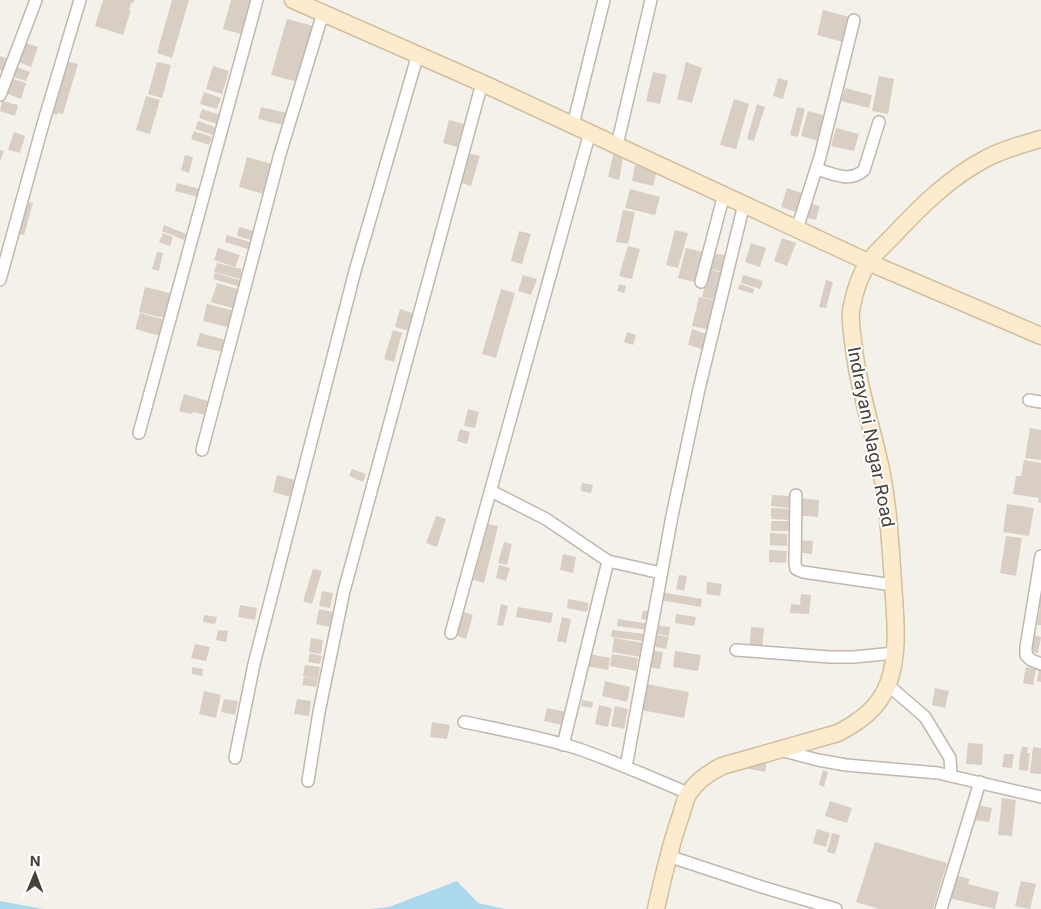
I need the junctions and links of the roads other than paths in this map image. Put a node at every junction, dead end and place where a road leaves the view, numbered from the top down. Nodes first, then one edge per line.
1 (36, 0) edge
2 (80, 0) edge
3 (257, 0) edge
4 (293, 0) edge
5 (604, 0) edge
6 (651, 0) edge
7 (323, 13) junction
8 (854, 20) dead end
9 (418, 54) junction
10 (482, 83) junction
11 (0, 95) edge
12 (879, 122) dead end
13 (573, 124) junction
14 (590, 132) junction
15 (1041, 139) edge
16 (617, 145) junction
17 (817, 170) junction
18 (724, 194) junction
19 (744, 204) junction
20 (797, 228) junction
21 (868, 262) junction
22 (0, 280) edge
23 (701, 282) dead end
24 (1041, 336) edge
25 (1029, 400) dead end
26 (1041, 402) edge
27 (139, 433) dead end
28 (202, 450) dead end
29 (491, 491) junction
30 (796, 495) dead end
31 (1041, 556) edge
32 (608, 562) junction
33 (661, 573) junction
34 (893, 585) junction
35 (452, 633) dead end
36 (736, 650) dead end
37 (895, 653) junction
38 (1041, 664) edge
39 (888, 685) junction
40 (464, 722) dead end
41 (562, 745) junction
42 (778, 750) junction
43 (235, 758) dead end
44 (626, 767) junction
45 (951, 776) junction
46 (308, 781) dead end
47 (980, 782) junction
48 (688, 793) junction
49 (1041, 797) edge
50 (667, 860) junction
51 (656, 909) edge
52 (836, 909) edge
53 (941, 909) edge

1 - 11 street
2 - 22 street
3 - 27 street
4 - 7 street
5 - 13 street
6 - 16 street
7 - 9 street
7 - 28 street
8 - 17 street
9 - 10 street
9 - 43 street
10 - 13 street
10 - 46 street
12 - 17 street
13 - 14 street
14 - 16 street
14 - 29 street
15 - 21 street, Indrayani Nagar Road
16 - 18 street
17 - 20 street
18 - 19 street
18 - 23 street
19 - 20 street
19 - 33 street
20 - 21 street
21 - 24 street
21 - 34 street, Indrayani Nagar Road
25 - 26 street
29 - 32 street
29 - 35 street
30 - 34 street
31 - 38 street
32 - 33 street
32 - 41 street
33 - 44 street
34 - 37 street, Indrayani Nagar Road
36 - 37 street
37 - 39 street, Indrayani Nagar Road
39 - 42 street, Indrayani Nagar Road
39 - 45 street
40 - 41 street
41 - 44 street
42 - 45 street
42 - 48 street, Indrayani Nagar Road
44 - 48 street
45 - 47 street
47 - 49 street
47 - 53 street
48 - 50 street, Indrayani Nagar Road
50 - 51 street, Indrayani Nagar Road
50 - 52 street

